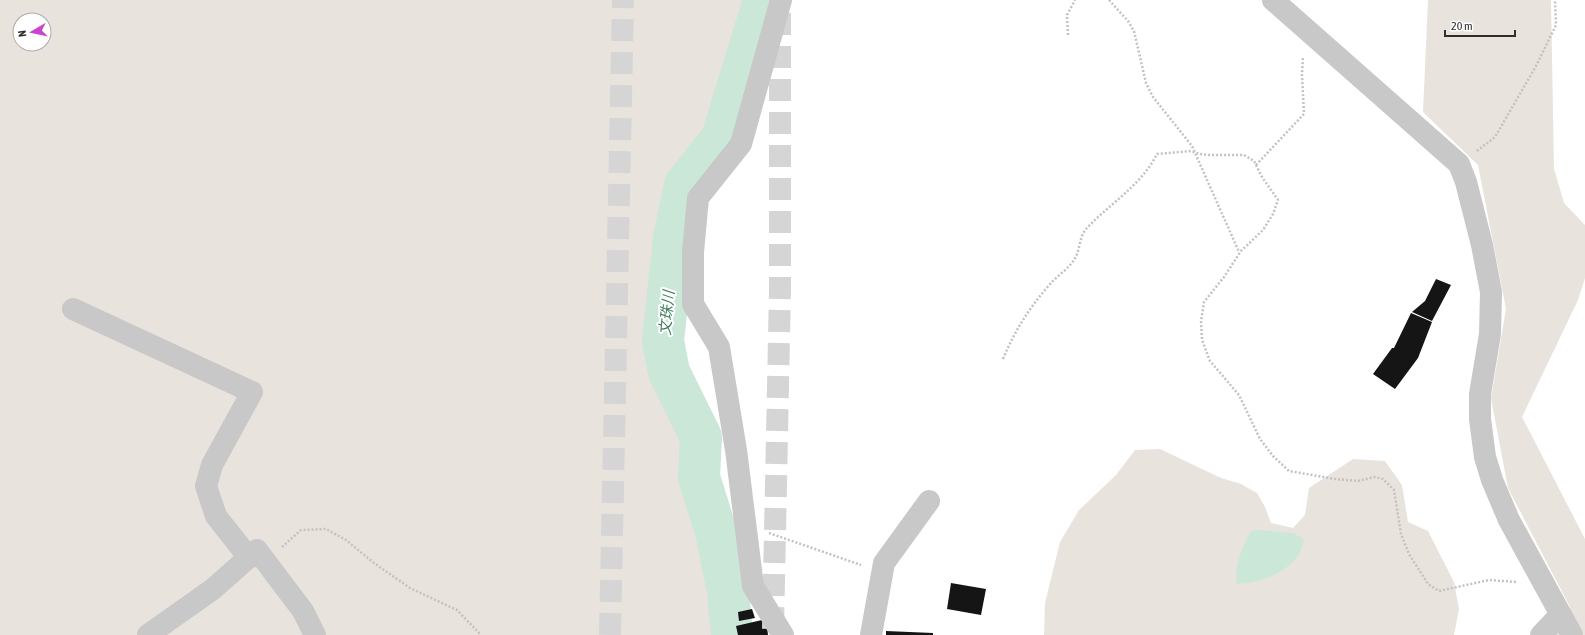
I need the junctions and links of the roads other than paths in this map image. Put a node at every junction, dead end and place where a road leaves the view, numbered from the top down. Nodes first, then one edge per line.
1 (782, 0) edge
2 (1273, 0) edge
3 (73, 309) dead end
4 (929, 501) dead end
5 (249, 558) junction
6 (1560, 615) junction
7 (148, 635) edge
8 (315, 635) edge
9 (783, 635) edge
10 (870, 635) edge
11 (1541, 635) edge
12 (1572, 635) edge

1 - 9 street
2 - 6 street
3 - 5 street
4 - 10 street
5 - 7 street
5 - 8 street
6 - 11 street
6 - 12 street

